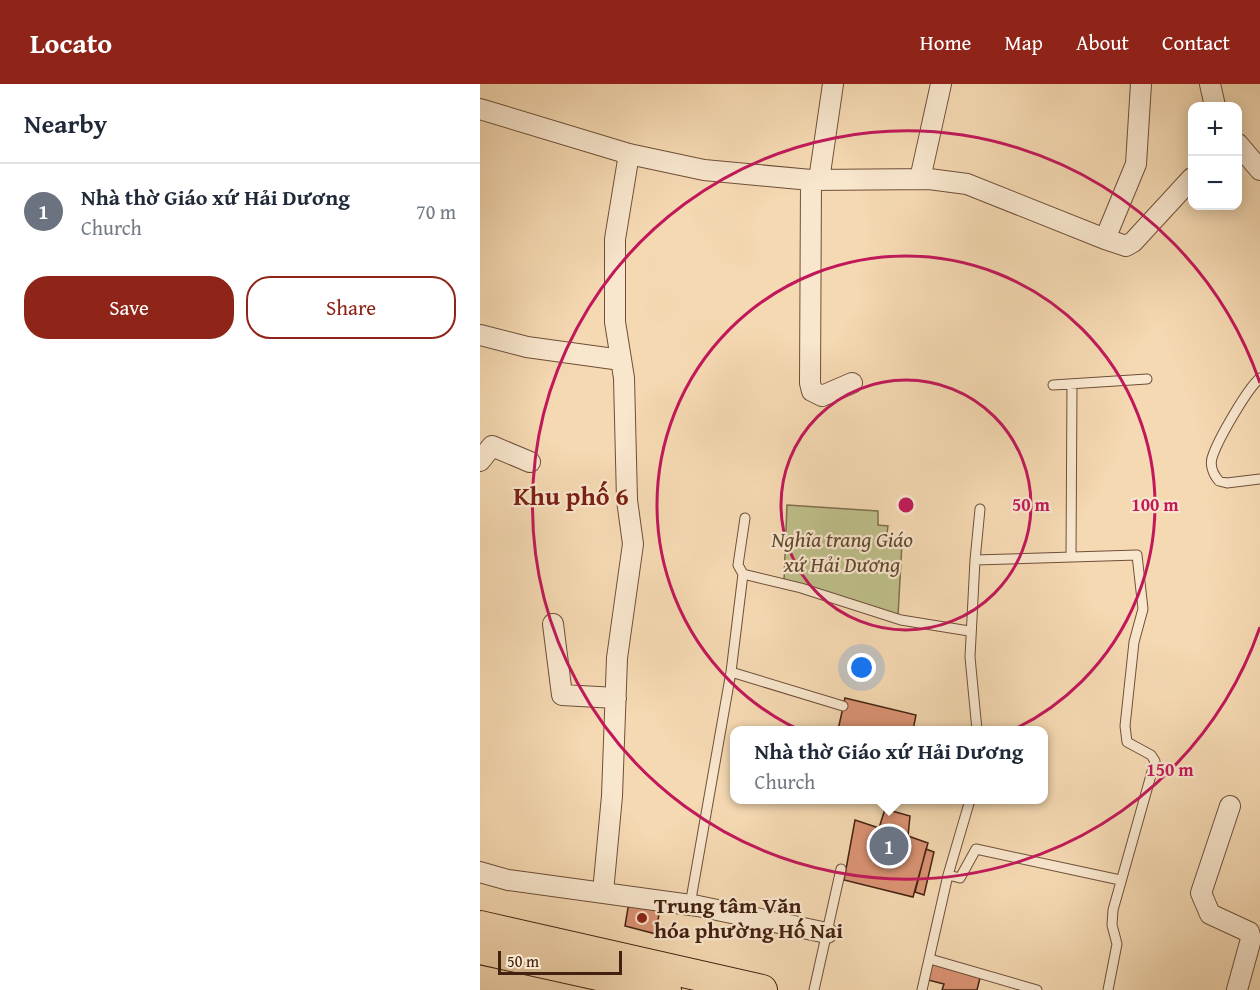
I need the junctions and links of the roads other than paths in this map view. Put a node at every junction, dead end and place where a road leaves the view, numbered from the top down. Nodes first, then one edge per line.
1 (833, 84) edge
2 (941, 84) edge
3 (1140, 84) edge
4 (1210, 84) edge
5 (1214, 102) edge
6 (480, 109) edge
7 (1242, 149) edge
8 (629, 154) junction
9 (1260, 170) edge
10 (920, 179) junction
11 (815, 180) junction
12 (1188, 182) edge
13 (1106, 239) junction
14 (480, 335) edge
15 (621, 360) junction
16 (1260, 378) edge
17 (1147, 379) dead end
18 (852, 383) dead end
19 (1072, 384) junction
20 (1053, 385) dead end
21 (480, 462) edge
22 (530, 462) dead end
23 (1260, 479) edge
24 (980, 509) dead end
25 (745, 518) dead end
26 (1071, 557) junction
27 (975, 560) junction
28 (743, 574) junction
29 (553, 624) dead end
30 (969, 632) junction
31 (731, 672) junction
32 (615, 699) junction
33 (843, 706) dead end
34 (976, 726) edge
35 (969, 804) edge
36 (1230, 806) dead end
37 (841, 869) dead end
38 (480, 872) edge
39 (948, 875) junction
40 (1120, 880) junction
41 (603, 892) junction
42 (690, 905) junction
43 (480, 926) edge
44 (827, 933) junction
45 (480, 949) edge
46 (930, 959) junction
47 (655, 976) edge
48 (584, 981) edge
49 (762, 990) edge
50 (814, 990) edge
51 (922, 990) edge
52 (1037, 990) edge
53 (1108, 990) edge
54 (1237, 990) edge

1 - 11 street
2 - 10 street
3 - 13 street
4 - 5 street
6 - 8 street
7 - 9 street
8 - 11 street
8 - 15 street
10 - 11 street
10 - 13 street
11 - 18 street
12 - 13 street
14 - 15 street
15 - 32 street
16 - 23 lane
17 - 19 lane
19 - 20 lane
19 - 26 lane
21 - 22 street
24 - 27 lane
25 - 28 lane
26 - 27 lane
26 - 40 lane
27 - 30 lane
28 - 30 lane
28 - 31 lane
29 - 32 street
30 - 34 lane
31 - 33 lane
31 - 42 lane
32 - 41 street
35 - 39 lane
36 - 54 street
37 - 44 lane
38 - 41 street
39 - 40 lane
39 - 46 lane
40 - 53 lane
41 - 42 street
42 - 44 street
43 - 47 main road
44 - 50 lane
45 - 48 main road
46 - 51 lane
46 - 52 lane
47 - 48 main road
47 - 49 main road

